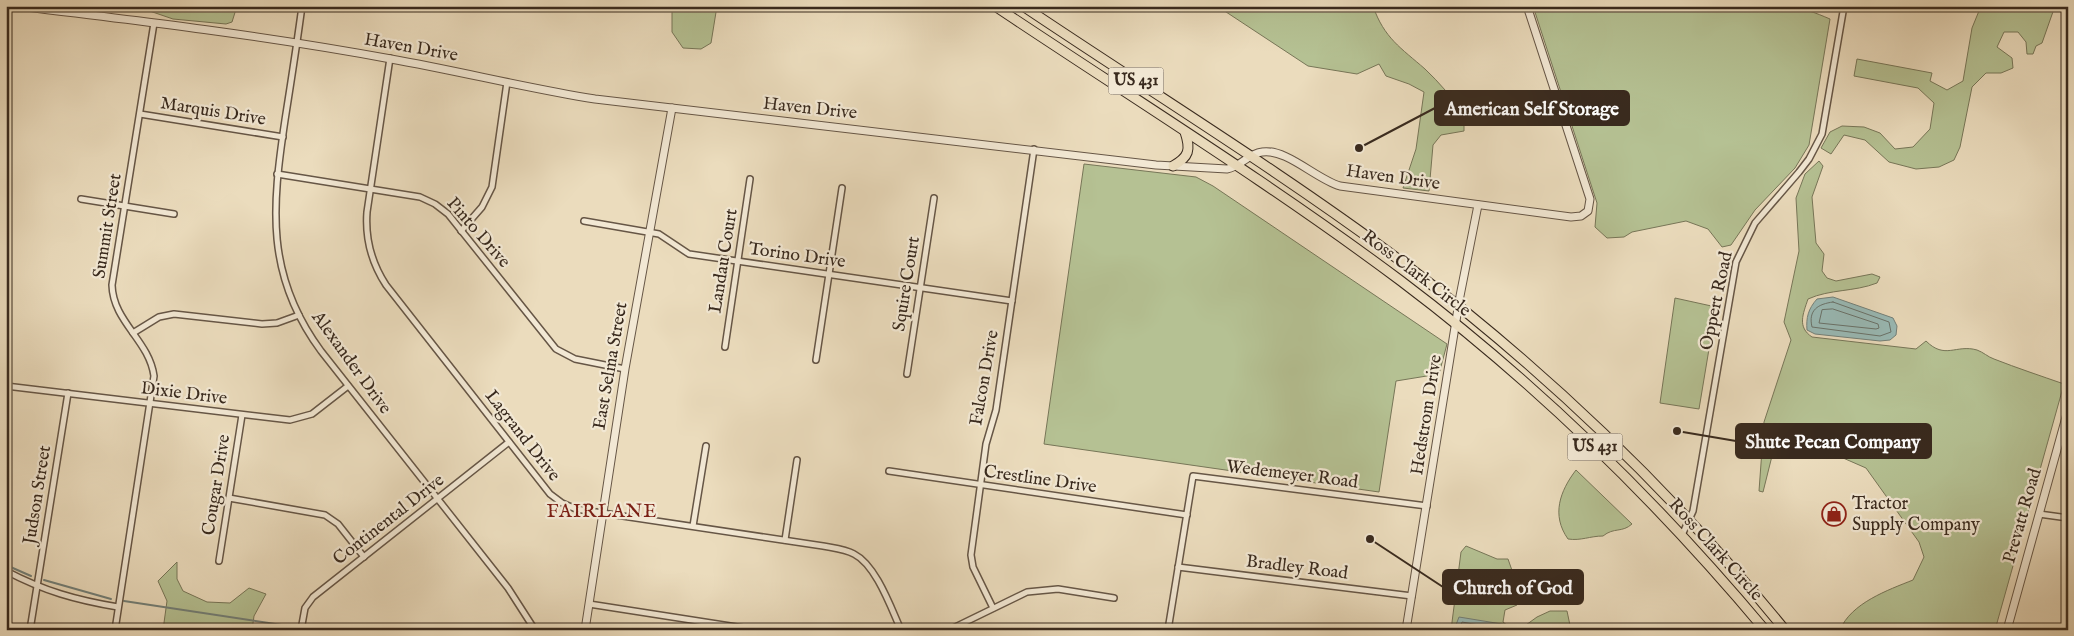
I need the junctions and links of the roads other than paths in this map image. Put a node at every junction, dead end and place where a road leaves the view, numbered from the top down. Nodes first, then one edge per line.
1 (17, 6) edge
2 (302, 6) edge
3 (995, 6) edge
4 (1023, 6) edge
5 (1527, 6) edge
6 (1844, 6) edge
7 (154, 23) junction
8 (1073, 40) junction
9 (297, 43) junction
10 (1064, 52) junction
11 (390, 58) junction
12 (507, 82) junction
13 (672, 108) junction
14 (140, 114) junction
15 (1184, 132) junction
16 (283, 137) junction
17 (1034, 149) junction
18 (1249, 156) junction
19 (1173, 166) junction
20 (1237, 167) junction
21 (277, 174) junction
22 (750, 178) dead end
23 (842, 188) dead end
24 (370, 189) junction
25 (934, 198) dead end
26 (81, 199) dead end
27 (1478, 205) junction
28 (125, 206) junction
29 (174, 214) dead end
30 (584, 221) dead end
31 (461, 231) junction
32 (650, 232) junction
33 (738, 261) junction
34 (829, 274) junction
35 (920, 288) junction
36 (1012, 301) junction
37 (1459, 307) junction
38 (299, 314) junction
39 (1457, 325) junction
40 (133, 333) junction
41 (725, 347) dead end
42 (816, 360) dead end
43 (625, 369) junction
44 (907, 374) dead end
45 (6, 386) edge
46 (348, 386) junction
47 (68, 394) junction
48 (150, 404) junction
49 (2068, 410) edge
50 (242, 415) junction
51 (509, 442) junction
52 (706, 446) dead end
53 (797, 460) dead end
54 (889, 471) dead end
55 (981, 485) junction
56 (229, 498) junction
57 (438, 499) junction
58 (1427, 506) junction
59 (602, 513) junction
60 (2039, 514) junction
61 (1187, 516) junction
62 (2068, 518) edge
63 (1690, 521) junction
64 (693, 526) junction
65 (1682, 535) junction
66 (785, 540) junction
67 (364, 557) junction
68 (218, 561) dead end
69 (1178, 567) junction
70 (6, 571) edge
71 (37, 587) junction
72 (1412, 596) junction
73 (1114, 598) dead end
74 (589, 604) junction
75 (118, 608) junction
76 (994, 608) junction
77 (30, 630) edge
78 (114, 630) edge
79 (301, 630) edge
80 (535, 630) edge
81 (585, 630) edge
82 (756, 630) edge
83 (901, 630) edge
84 (949, 630) edge
85 (1168, 630) edge
86 (1406, 630) edge
87 (1764, 630) edge
88 (1785, 630) edge
89 (2007, 630) edge

1 - 7 street, Haven Drive
2 - 9 street, Alexander Drive
3 - 10 highway, Ross Clark Circle / US 431
4 - 8 highway, Ross Clark Circle / US 431
5 - 27 street, Haven Drive
6 - 63 street, Oppert Road
7 - 9 street, Haven Drive
7 - 14 street, Summit Street
8 - 10 highway
8 - 18 highway, Ross Clark Circle / US 431
9 - 11 street, Haven Drive
9 - 16 street, Alexander Drive
10 - 15 highway, Ross Clark Circle / US 431
11 - 12 street, Haven Drive
11 - 24 street, Lagrand Drive
12 - 13 street, Haven Drive
12 - 31 street
13 - 17 street, Haven Drive
13 - 32 street, East Selma Street
14 - 16 street, Marquis Drive
14 - 28 street, Summit Street
15 - 19 highway
15 - 20 highway, Ross Clark Circle / US 431
16 - 21 street, Alexander Drive
17 - 19 street, Haven Drive
17 - 36 street, Falcon Drive
18 - 20 street
18 - 27 street, Haven Drive
18 - 37 highway, Ross Clark Circle / US 431
19 - 20 street, Haven Drive
20 - 39 highway, Ross Clark Circle / US 431
21 - 24 street, Pinto Drive
21 - 38 street, Alexander Drive
22 - 33 street, Landau Court
23 - 34 street
24 - 31 street, Pinto Drive
24 - 51 street, Lagrand Drive
25 - 35 street, Squire Court
26 - 28 street
27 - 37 street, Hedstrom Drive
28 - 29 street
28 - 40 street, Summit Street
30 - 32 street, Torino Drive
31 - 43 street, Pinto Drive
32 - 33 street, Torino Drive
32 - 43 street, East Selma Street
33 - 34 street, Torino Drive
33 - 41 street, Landau Court
34 - 35 street, Torino Drive
34 - 42 street
35 - 36 street, Torino Drive
35 - 44 street, Squire Court
36 - 55 street, Falcon Drive
37 - 39 street, Hedstrom Drive
37 - 63 highway, Ross Clark Circle / US 431
38 - 40 street
38 - 46 street, Alexander Drive
39 - 58 street, Hedstrom Drive
39 - 65 highway, Ross Clark Circle / US 431
40 - 48 street, Summit Street
43 - 59 street, East Selma Street
45 - 47 street, Dixie Drive
46 - 50 street, Dixie Drive
46 - 57 street, Alexander Drive
47 - 48 street, Dixie Drive
47 - 71 street, Judson Street
48 - 50 street, Dixie Drive
48 - 75 street, Summit Street
49 - 60 street, Prevatt Road
50 - 56 street, Cougar Drive
51 - 57 street, Continental Drive
51 - 59 street, Lagrand Drive
52 - 64 street
53 - 66 street
54 - 55 street, Crestline Drive
55 - 61 street, Crestline Drive
55 - 76 street, Falcon Drive
56 - 67 street
56 - 68 street, Cougar Drive
57 - 67 street, Continental Drive
57 - 80 street, Alexander Drive
58 - 61 street, Wedemeyer Road
58 - 72 street, Hedstrom Drive
59 - 64 street, Lagrand Drive
59 - 74 street, East Selma Street
60 - 62 street
60 - 89 street, Prevatt Road
61 - 69 street
63 - 65 street, Oppert Road
63 - 88 highway, Ross Clark Circle / US 431
64 - 66 street, Lagrand Drive
65 - 87 highway, Ross Clark Circle / US 431
66 - 83 street, Lagrand Drive
67 - 79 street, Continental Drive
69 - 72 street, Bradley Road
69 - 85 street
70 - 71 street
71 - 75 street
71 - 77 street, Judson Street
72 - 86 street, Hedstrom Drive
73 - 76 street
74 - 81 street, East Selma Street
74 - 82 street
75 - 78 street, Summit Street
76 - 84 street

